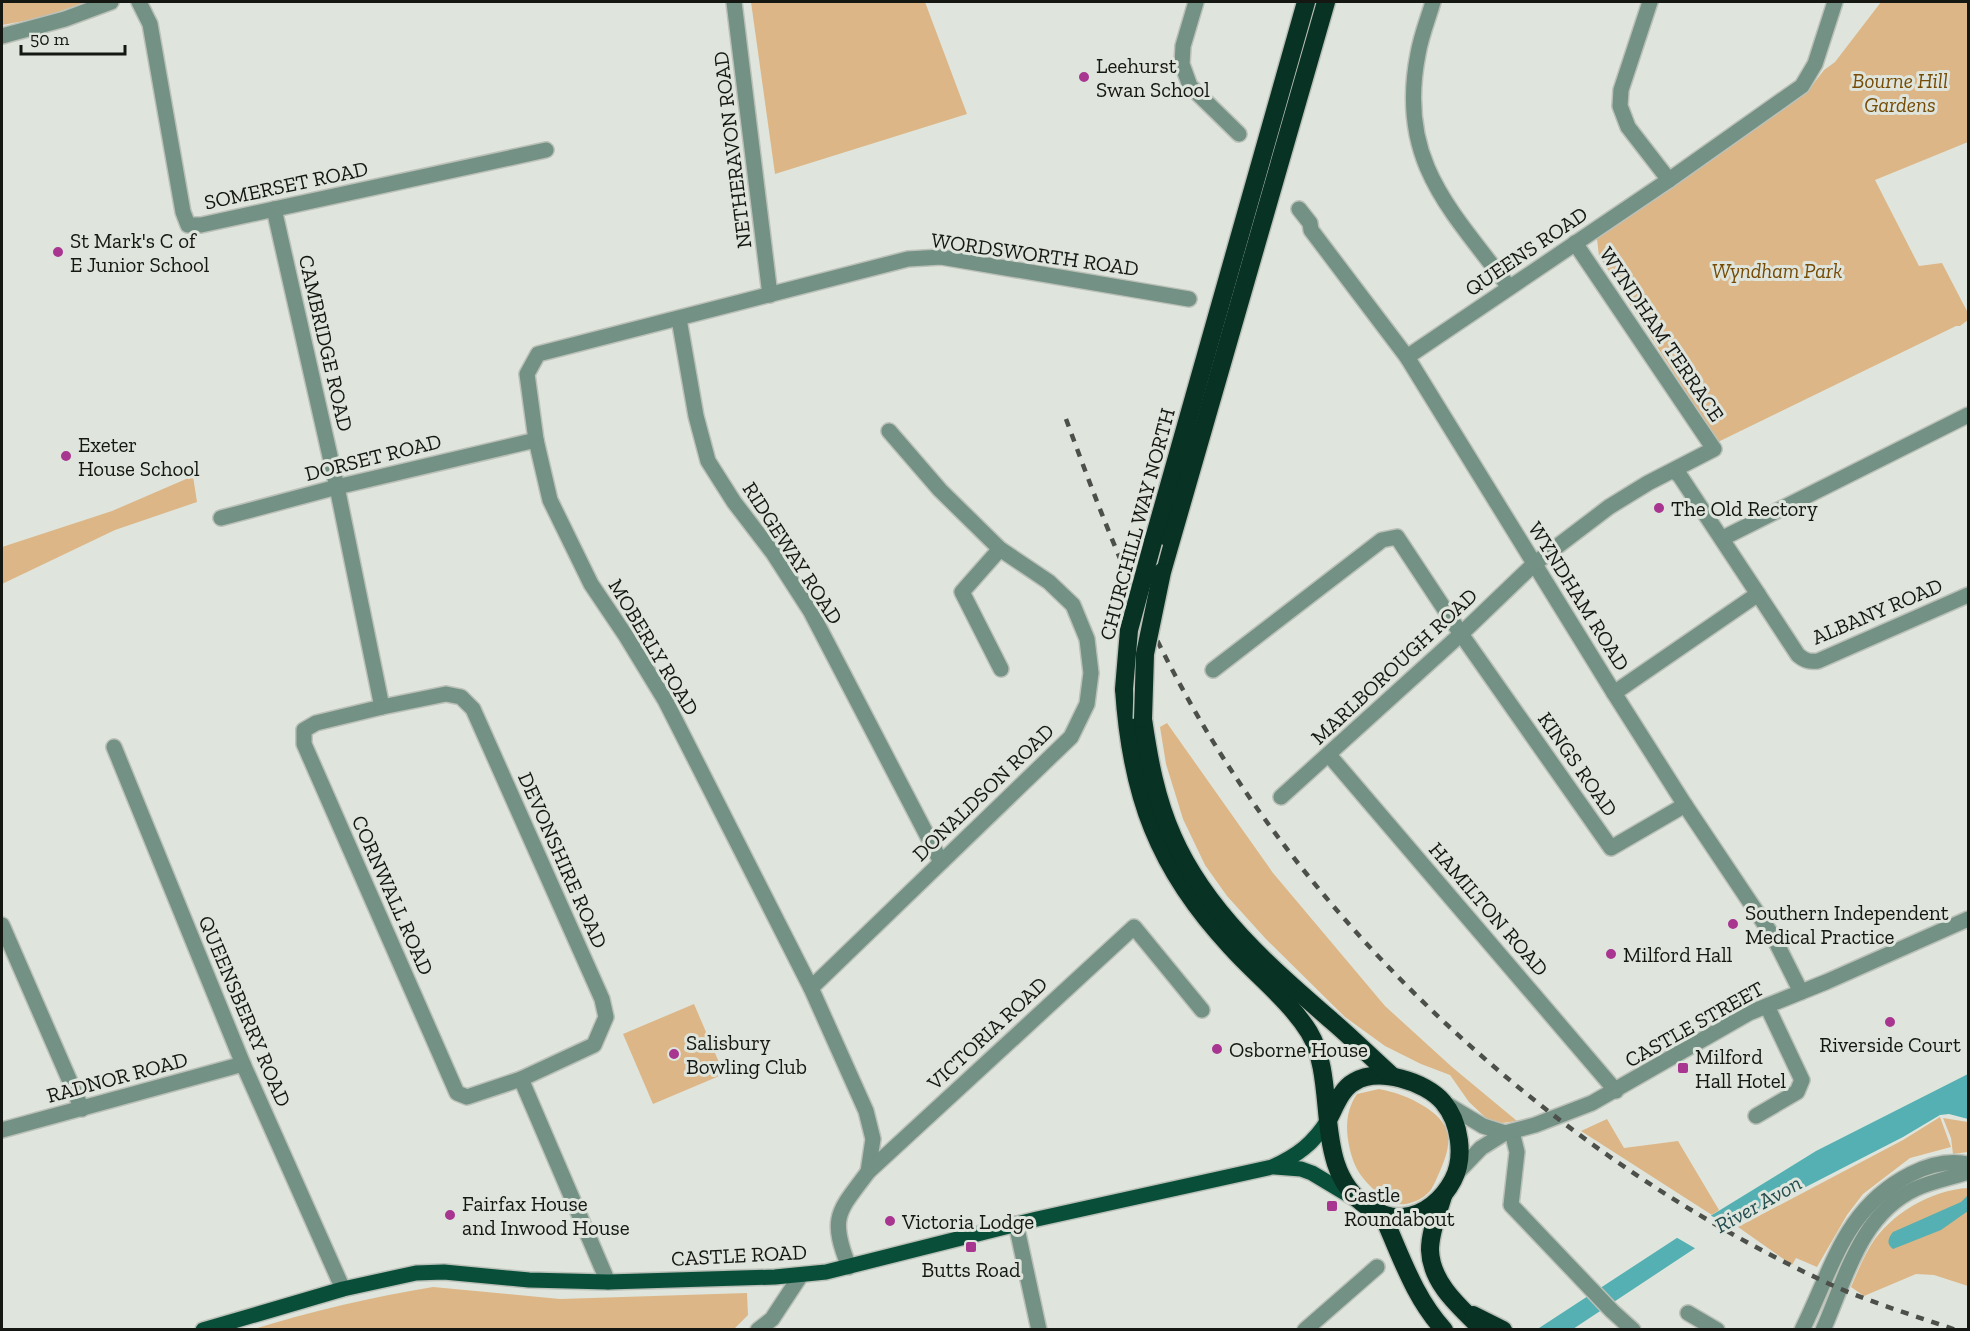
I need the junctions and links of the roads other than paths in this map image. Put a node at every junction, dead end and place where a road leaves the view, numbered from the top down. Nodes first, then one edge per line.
1 (111, 2) edge
2 (139, 2) edge
3 (734, 2) edge
4 (1196, 2) edge
5 (1306, 2) edge
6 (1326, 2) edge
7 (1434, 2) edge
8 (1650, 2) edge
9 (1835, 2) edge
10 (2, 36) edge
11 (1239, 134) dead end
12 (546, 150) dead end
13 (1668, 180) junction
14 (274, 209) junction
15 (1299, 209) dead end
16 (1311, 230) junction
17 (1298, 240) dead end
18 (1575, 243) junction
19 (1509, 287) junction
20 (770, 295) junction
21 (1190, 299) dead end
22 (679, 319) junction
23 (1407, 357) junction
24 (1968, 415) edge
25 (889, 431) dead end
26 (536, 440) junction
27 (1714, 449) joint
28 (1674, 471) junction
29 (337, 487) junction
30 (221, 518) dead end
31 (1723, 538) junction
32 (1000, 549) junction
33 (1534, 564) junction
34 (1758, 594) junction
35 (1968, 594) edge
36 (1461, 634) junction
37 (1001, 669) dead end
38 (1213, 670) dead end
39 (1614, 693) junction
40 (382, 707) junction
41 (114, 747) dead end
42 (1329, 755) junction
43 (1281, 797) dead end
44 (1685, 805) junction
45 (941, 862) junction
46 (1968, 920) edge
47 (2, 925) edge
48 (811, 988) junction
49 (1801, 992) junction
50 (1767, 1006) junction
51 (1202, 1010) dead end
52 (243, 1064) junction
53 (1392, 1077) junction
54 (521, 1079) junction
55 (1616, 1091) junction
56 (1443, 1102) junction
57 (82, 1109) junction
58 (1756, 1116) dead end
59 (1328, 1120) junction
60 (2, 1130) edge
61 (1508, 1132) junction
62 (1968, 1164) edge
63 (1272, 1167) junction
64 (868, 1172) junction
65 (1968, 1172) edge
66 (1456, 1174) junction
67 (1443, 1196) junction
68 (1361, 1202) junction
69 (1382, 1214) junction
70 (1016, 1224) junction
71 (849, 1267) junction
72 (1377, 1267) dead end
73 (801, 1275) junction
74 (608, 1282) junction
75 (343, 1289) junction
76 (1463, 1311) junction
77 (1688, 1313) dead end
78 (202, 1329) edge
79 (759, 1329) edge
80 (1039, 1329) edge
81 (1305, 1329) edge
82 (1444, 1329) edge
83 (1483, 1329) edge
84 (1503, 1329) edge
85 (1633, 1329) edge
86 (1717, 1329) edge
87 (1802, 1329) edge
88 (1823, 1329) edge

1 - 10 street
2 - 14 street, SOMERSET ROAD
3 - 20 street, NETHERAVON ROAD
4 - 11 street
5 - 59 highway, CHURCHILL WAY NORTH, bridge
6 - 53 highway, CHURCHILL WAY NORTH, bridge
7 - 19 street
8 - 13 street
9 - 13 street, QUEENS ROAD
12 - 14 street, SOMERSET ROAD
13 - 18 street, QUEENS ROAD
14 - 29 street, CAMBRIDGE ROAD
15 - 16 street, WYNDHAM ROAD
16 - 17 street
16 - 23 street, WYNDHAM ROAD
18 - 19 street, QUEENS ROAD
18 - 27 street, WYNDHAM TERRACE
19 - 23 street, QUEENS ROAD
20 - 21 street, WORDSWORTH ROAD
20 - 22 street, MOBERLY ROAD
22 - 26 street, MOBERLY ROAD
22 - 45 street, RIDGEWAY ROAD
23 - 33 street, WYNDHAM ROAD
24 - 31 street
25 - 32 street, DONALDSON ROAD
26 - 29 street, DORSET ROAD
26 - 48 street, MOBERLY ROAD
27 - 28 street, MARLBOROUGH ROAD
28 - 31 street
28 - 33 street, MARLBOROUGH ROAD
29 - 30 street, DORSET ROAD
29 - 40 street
31 - 34 street
32 - 37 street
32 - 45 street, DONALDSON ROAD
33 - 36 street, MARLBOROUGH ROAD
33 - 39 street, WYNDHAM ROAD
34 - 35 street, ALBANY ROAD
34 - 39 street
36 - 38 street
36 - 42 street, MARLBOROUGH ROAD
36 - 44 street, KINGS ROAD
39 - 44 street, WYNDHAM ROAD
40 - 54 street, DEVONSHIRE ROAD
40 - 54 street, CORNWALL ROAD
41 - 52 street, QUEENSBERRY ROAD
42 - 43 street, MARLBOROUGH ROAD
42 - 55 street, HAMILTON ROAD
44 - 49 street, WYNDHAM ROAD
45 - 48 street, DONALDSON ROAD
46 - 49 street, CASTLE STREET
47 - 57 street
48 - 64 street, MOBERLY ROAD
49 - 50 street, CASTLE STREET
50 - 55 street, CASTLE STREET
50 - 58 street
51 - 64 street, VICTORIA ROAD
52 - 57 street, RADNOR ROAD
52 - 75 street, QUEENSBERRY ROAD
53 - 56 highway
53 - 59 highway
54 - 74 street
55 - 61 street, CASTLE STREET
56 - 61 street
56 - 66 highway
57 - 60 street, RADNOR ROAD
59 - 63 main road
59 - 68 highway
61 - 66 street, CASTLE STREET
61 - 85 street
62 - 87 street
63 - 68 main road
63 - 70 main road, CASTLE ROAD
64 - 71 street, VICTORIA ROAD
65 - 88 street
66 - 67 highway
67 - 69 highway
67 - 76 highway
68 - 69 highway
69 - 82 highway
70 - 71 main road, CASTLE ROAD
70 - 80 street
71 - 73 main road, CASTLE ROAD
72 - 81 street
73 - 74 main road, CASTLE ROAD
73 - 79 street
74 - 75 main road, CASTLE ROAD
75 - 78 main road, CASTLE ROAD
76 - 83 highway
76 - 84 highway
77 - 86 street

